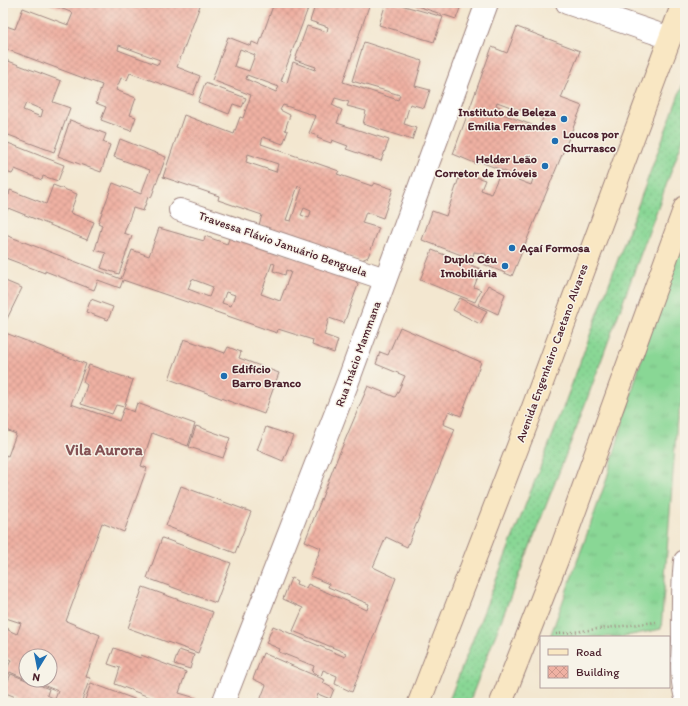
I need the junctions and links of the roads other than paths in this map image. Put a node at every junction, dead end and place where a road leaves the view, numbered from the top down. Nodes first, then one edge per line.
1 (487, 3) edge
2 (567, 3) edge
3 (683, 3) edge
4 (670, 38) junction
5 (685, 207) edge
6 (180, 210) dead end
7 (385, 279) junction
8 (685, 560) edge
9 (685, 694) edge
10 (223, 703) edge
11 (419, 703) edge
12 (501, 703) edge

1 - 7 street, Rua Inácio Mammana
2 - 4 street
3 - 4 street, Avenida Engenheiro Caetano Alvares
4 - 11 street, Avenida Engenheiro Caetano Alvares
5 - 12 street
6 - 7 street, Travessa Flávio Januário Benguela
7 - 10 street, Rua Inácio Mammana
8 - 9 street

